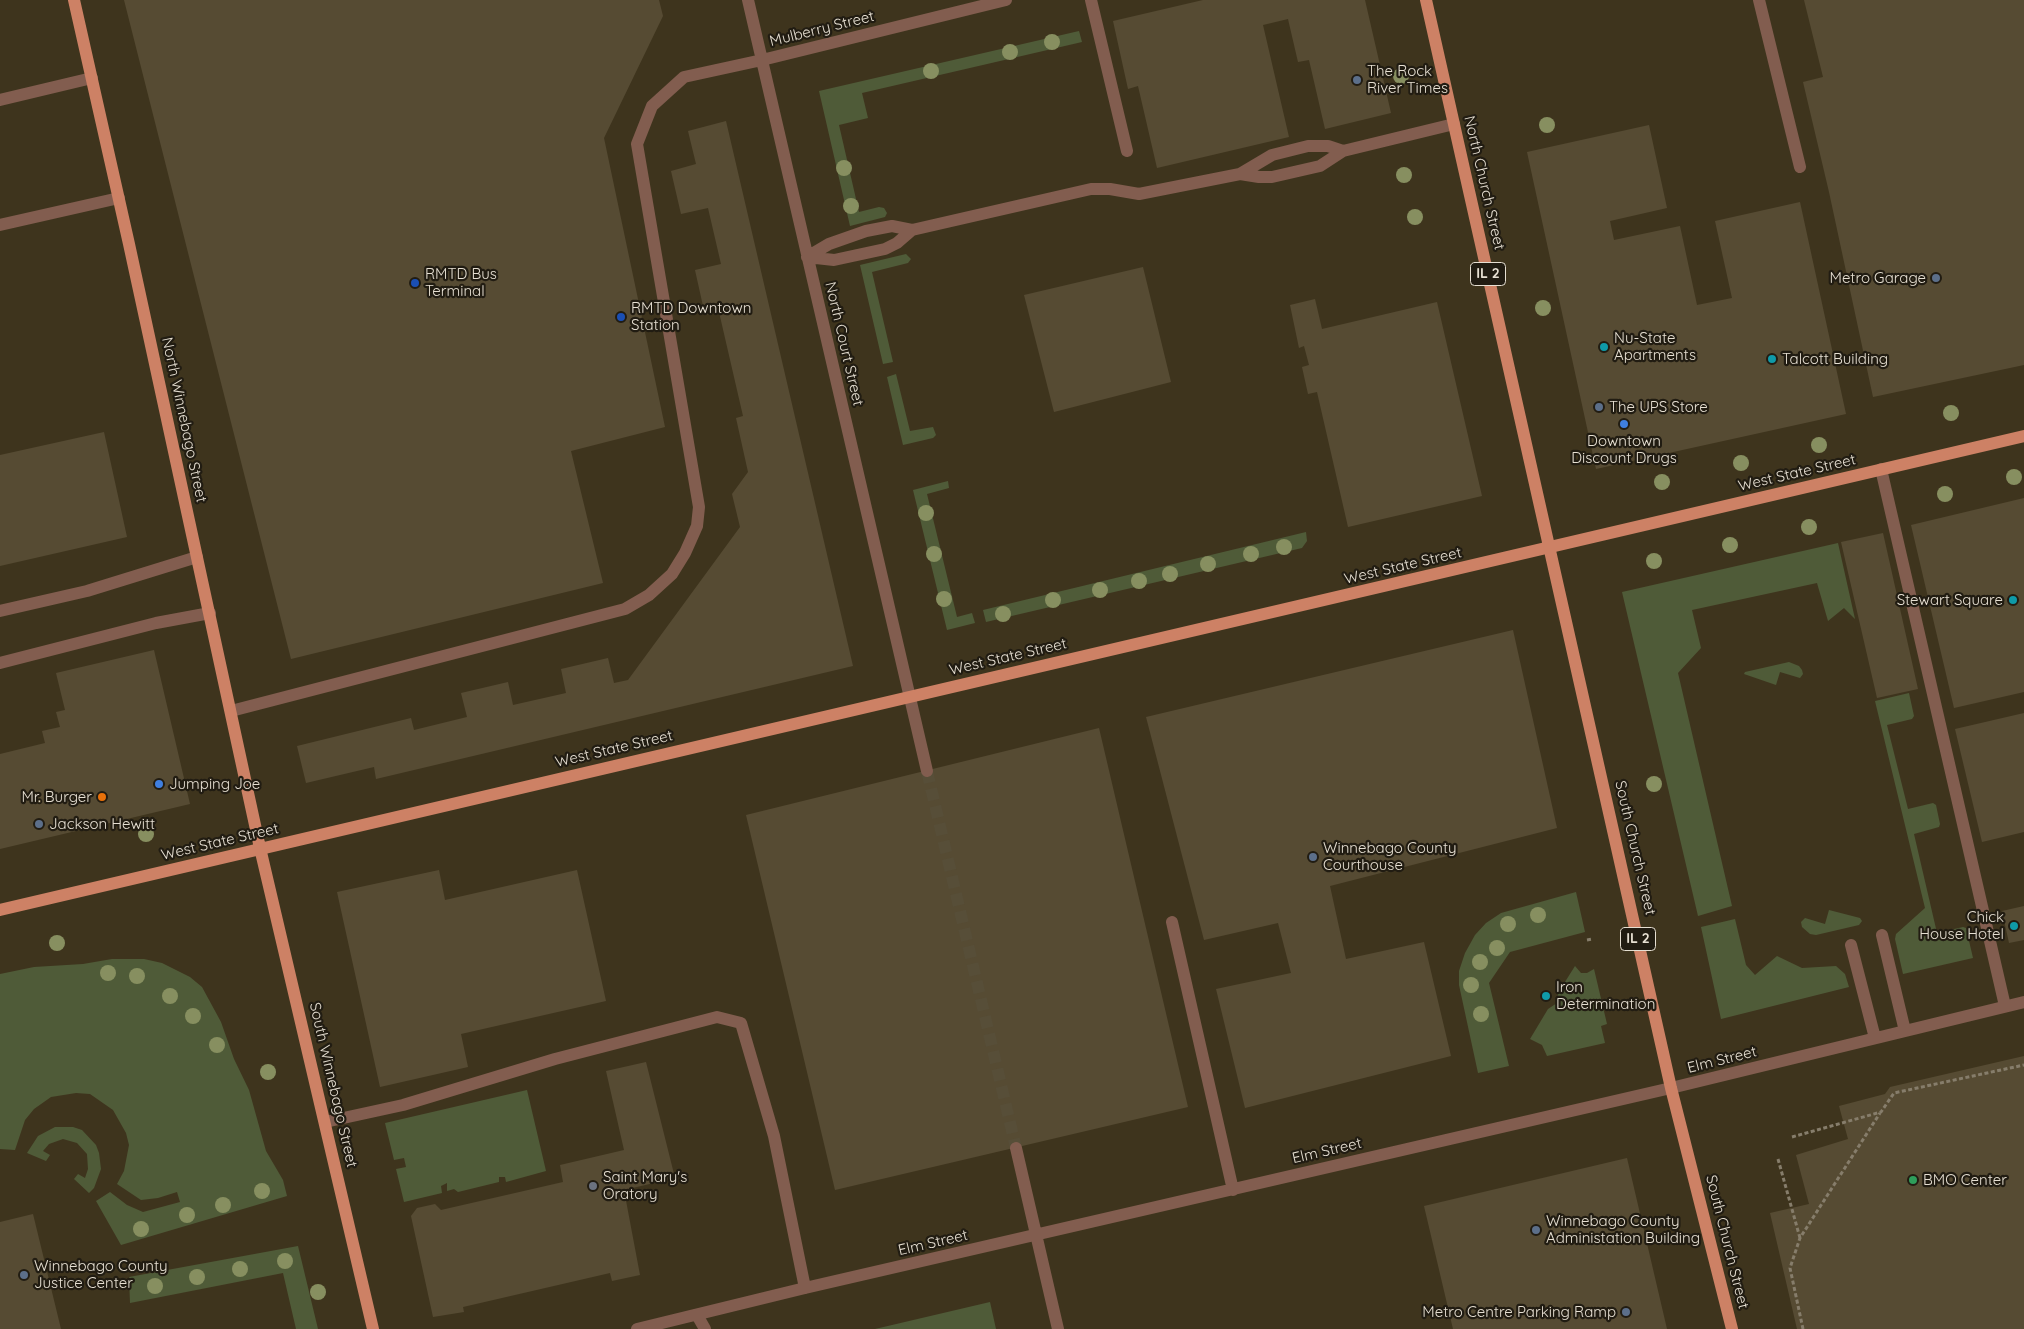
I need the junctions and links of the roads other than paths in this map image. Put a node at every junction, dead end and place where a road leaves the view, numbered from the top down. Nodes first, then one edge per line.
1 (74, 0) edge
2 (748, 0) edge
3 (1006, 0) edge
4 (1090, 0) edge
5 (1426, 0) edge
6 (1759, 0) edge
7 (762, 60) junction
8 (92, 78) junction
9 (0, 100) edge
10 (1454, 124) junction
11 (1127, 151) dead end
12 (1343, 151) junction
13 (1800, 167) dead end
14 (1240, 174) junction
15 (119, 198) junction
16 (0, 225) edge
17 (912, 230) junction
18 (807, 257) junction
19 (2024, 436) edge
20 (1881, 469) junction
21 (1551, 548) junction
22 (197, 557) junction
23 (0, 611) edge
24 (210, 613) junction
25 (0, 663) edge
26 (909, 696) junction
27 (230, 711) junction
28 (927, 770) tunnel mouth
29 (260, 848) junction
30 (0, 910) edge
31 (1172, 922) dead end
32 (1882, 935) dead end
33 (1851, 945) dead end
34 (2024, 1002) edge
35 (2005, 1006) junction
36 (1905, 1031) junction
37 (1875, 1038) junction
38 (1672, 1088) junction
39 (325, 1122) junction
40 (1016, 1148) tunnel mouth
41 (1233, 1190) junction
42 (1038, 1236) junction
43 (805, 1288) junction
44 (697, 1315) junction
45 (373, 1329) edge
46 (638, 1329) edge
47 (696, 1329) edge
48 (705, 1329) edge
49 (1058, 1329) edge
50 (1732, 1329) edge

1 - 8 main road, North Winnebago Street
2 - 7 street, North Court Street
3 - 7 street, Mulberry Street
4 - 11 street
5 - 10 main road, North Church Street / IL 2
6 - 13 street
7 - 18 street, North Court Street
7 - 27 street, Mulberry Street
8 - 9 street
8 - 15 main road, North Winnebago Street
10 - 12 street
10 - 21 main road, North Church Street / IL 2
12 - 14 street
12 - 14 street
14 - 17 street
15 - 16 street
15 - 22 main road, North Winnebago Street
17 - 18 street
17 - 18 street
18 - 26 street, North Court Street
19 - 20 main road, West State Street
20 - 21 main road, West State Street
20 - 35 street
21 - 26 main road, West State Street
21 - 38 main road, South Church Street / IL 2
22 - 23 street
22 - 24 main road, North Winnebago Street
24 - 25 street
24 - 27 main road, North Winnebago Street
26 - 28 street, North Court Street
26 - 29 main road, West State Street
27 - 29 main road, North Winnebago Street
29 - 30 main road, West State Street
29 - 39 main road, South Winnebago Street
31 - 41 street
32 - 36 street
33 - 37 street
34 - 35 street, Elm Street
35 - 36 street, Elm Street
36 - 37 street, Elm Street
37 - 38 street, Elm Street
38 - 41 street, Elm Street
38 - 50 main road, South Church Street / IL 2
39 - 43 street
39 - 45 main road, South Winnebago Street
40 - 42 street
41 - 42 street, Elm Street
42 - 43 street, Elm Street
42 - 49 street
43 - 44 street, Elm Street
44 - 46 street, Elm Street
44 - 47 street
44 - 48 street

